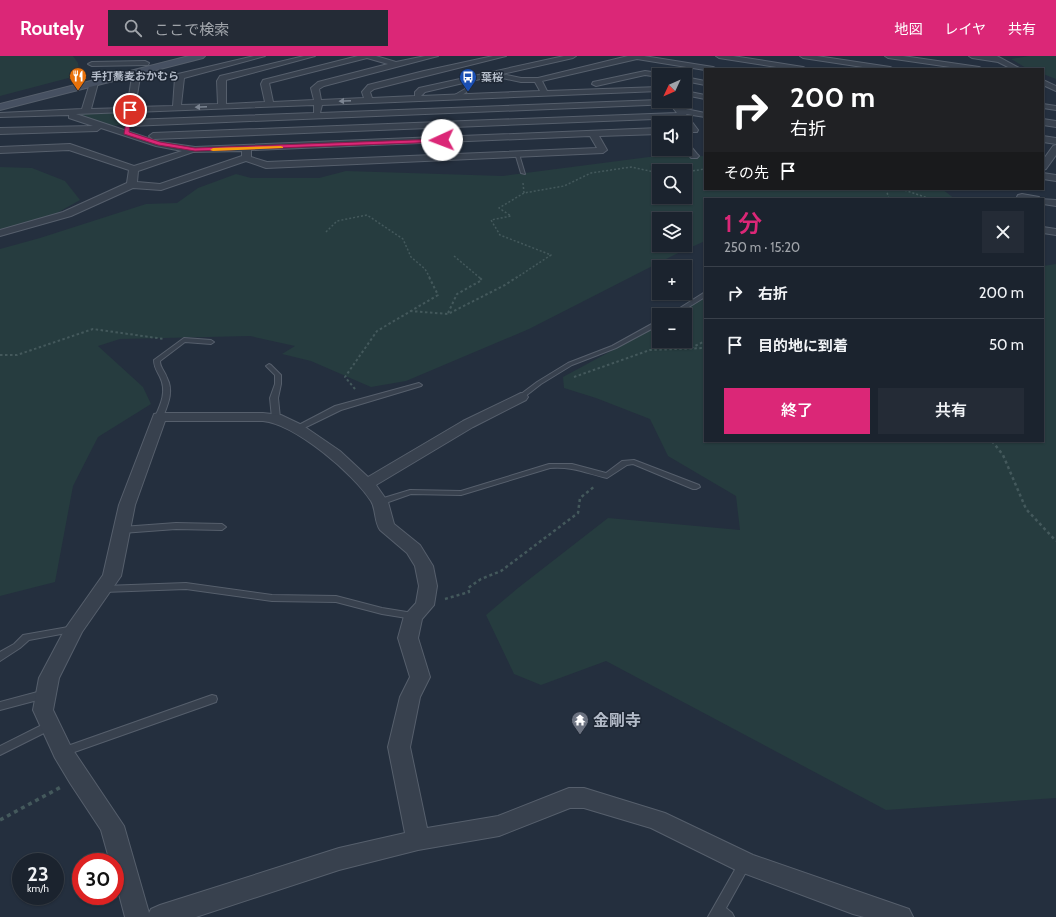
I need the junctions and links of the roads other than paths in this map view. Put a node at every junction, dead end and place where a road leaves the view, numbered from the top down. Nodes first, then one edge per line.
1 (152, 56) edge
2 (200, 56) edge
3 (262, 56) edge
4 (312, 56) edge
5 (367, 56) edge
6 (435, 56) edge
7 (503, 56) edge
8 (573, 56) edge
9 (634, 56) edge
10 (721, 56) edge
11 (802, 56) edge
12 (888, 56) edge
13 (956, 56) edge
14 (972, 56) edge
15 (992, 56) edge
16 (999, 60) junction
17 (92, 64) dead end
18 (395, 64) junction
19 (146, 66) junction
20 (702, 67) junction
21 (944, 67) edge
22 (708, 68) edge
23 (797, 68) edge
24 (883, 68) edge
25 (962, 68) edge
26 (1015, 68) edge
27 (692, 72) edge
28 (132, 73) junction
29 (424, 73) junction
30 (492, 74) junction
31 (652, 74) edge
32 (438, 78) junction
33 (538, 80) junction
34 (692, 80) edge
35 (454, 82) junction
36 (94, 83) junction
37 (704, 83) edge
38 (1044, 83) edge
39 (468, 87) junction
40 (652, 89) edge
41 (1056, 89) edge
42 (594, 92) junction
43 (1044, 92) edge
44 (392, 94) junction
45 (545, 94) junction
46 (692, 94) edge
47 (1056, 94) edge
48 (497, 95) junction
49 (454, 97) junction
50 (704, 97) edge
51 (417, 99) junction
52 (368, 101) junction
53 (318, 102) junction
54 (652, 102) edge
55 (269, 104) junction
56 (222, 106) junction
57 (1044, 106) edge
58 (0, 107) edge
59 (177, 108) junction
60 (677, 108) edge
61 (1056, 108) edge
62 (502, 109) junction
63 (130, 110) junction
64 (86, 111) junction
65 (680, 112) junction
66 (58, 113) junction
67 (0, 115) edge
68 (704, 115) edge
69 (317, 116) junction
70 (507, 122) junction
71 (1044, 122) edge
72 (129, 123) junction
73 (1056, 124) edge
74 (108, 127) junction
75 (704, 129) edge
76 (315, 130) junction
77 (694, 130) joint
78 (0, 131) edge
79 (652, 131) edge
80 (126, 133) junction
81 (593, 134) junction
82 (139, 137) junction
83 (513, 137) junction
84 (1044, 139) edge
85 (1056, 141) edge
86 (399, 142) junction
87 (314, 146) junction
88 (1056, 148) edge
89 (0, 150) edge
90 (195, 150) junction
91 (246, 153) junction
92 (517, 154) junction
93 (692, 154) edge
94 (694, 156) dead end
95 (1050, 156) edge
96 (400, 159) junction
97 (1044, 165) edge
98 (134, 169) junction
99 (523, 173) dead end
100 (1044, 176) edge
101 (1056, 178) edge
102 (132, 185) junction
103 (1023, 193) edge
104 (1033, 198) edge
105 (1044, 201) edge
106 (1056, 203) edge
107 (1044, 230) edge
108 (1056, 232) edge
109 (0, 233) edge
110 (704, 295) edge
111 (683, 308) edge
112 (652, 326) edge
113 (211, 342) dead end
114 (268, 366) dead end
115 (419, 385) dead end
116 (521, 397) joint
117 (159, 418) junction
118 (276, 418) junction
119 (297, 428) junction
120 (367, 484) junction
121 (696, 487) dead end
122 (380, 502) junction
123 (222, 528) dead end
124 (122, 530) junction
125 (104, 589) junction
126 (419, 611) junction
127 (74, 629) junction
128 (0, 657) edge
129 (45, 694) junction
130 (212, 699) dead end
131 (0, 706) edge
132 (50, 725) junction
133 (0, 750) edge
134 (62, 752) junction
135 (418, 840) junction
136 (746, 863) junction
137 (720, 915) edge
138 (138, 917) edge
139 (160, 917) edge
140 (900, 917) edge

1 - 19 street
2 - 19 street
3 - 59 street
4 - 56 street
5 - 18 street
5 - 55 street
6 - 18 street
7 - 29 street
8 - 30 street
9 - 20 street
9 - 33 street
10 - 20 street
10 - 23 street
11 - 24 street
12 - 21 street
13 - 21 street
14 - 16 street
15 - 16 street
16 - 26 street
17 - 19 street
18 - 29 street
18 - 53 street
19 - 28 street
20 - 22 street
20 - 27 street
21 - 25 street
28 - 36 street
28 - 63 street
29 - 32 street
29 - 52 street
30 - 33 street
30 - 35 street
31 - 42 street
32 - 35 street
32 - 44 street
33 - 45 street
34 - 37 street
35 - 39 street
35 - 51 street
36 - 58 street
36 - 64 street
38 - 41 street
39 - 48 street
39 - 49 lane
40 - 42 street
42 - 45 street
43 - 47 street
44 - 51 street
44 - 52 street
45 - 48 street
46 - 50 street
48 - 49 street
48 - 62 street
49 - 51 street
52 -> 53 street
53 - 55 street
53 - 69 street
54 - 62 street
55 - 56 street
56 -> 59 street
57 - 61 street
59 - 63 street
60 - 65 street
62 - 69 street
62 - 70 street
63 - 64 street
63 - 72 street
64 - 66 street
65 - 68 street
65 - 70 street
65 - 77 street
66 - 67 street
66 - 74 street
69 - 72 street
69 - 76 street
70 - 76 street
70 - 83 street
71 - 73 street
72 - 80 street
74 - 78 street
74 - 80 street
75 - 77 street
76 - 82 street
76 - 87 street
79 - 81 street
80 - 82 street
81 - 83 street
81 - 92 street
82 - 90 street
83 - 86 street
84 - 85 street
86 - 87 street
86 - 96 street
87 - 91 street
88 - 95 street
89 - 98 street
90 - 91 street
90 - 98 street
91 - 96 street
91 - 102 street
92 - 96 street
92 - 99 lane
93 - 94 street
95 - 97 street
98 - 102 street
100 - 101 street
102 - 109 street
103 - 104 street
105 - 106 street
107 - 108 street
110 - 111 lane
112 - 116 lane
113 - 117 lane
114 - 118 lane
115 - 119 lane
116 - 120 street
117 - 118 street
117 - 124 street
118 - 119 street
119 - 120 street
120 - 122 street
121 - 122 lane
122 - 126 street
123 - 124 lane
124 - 125 street
125 - 126 lane
125 - 127 street
126 - 135 street
127 - 128 lane
127 - 129 street
129 - 131 lane
129 - 132 street
130 - 134 lane
132 - 133 lane
132 - 134 street
134 - 138 street
135 - 136 street
135 - 139 street
136 - 137 lane
136 - 140 street

